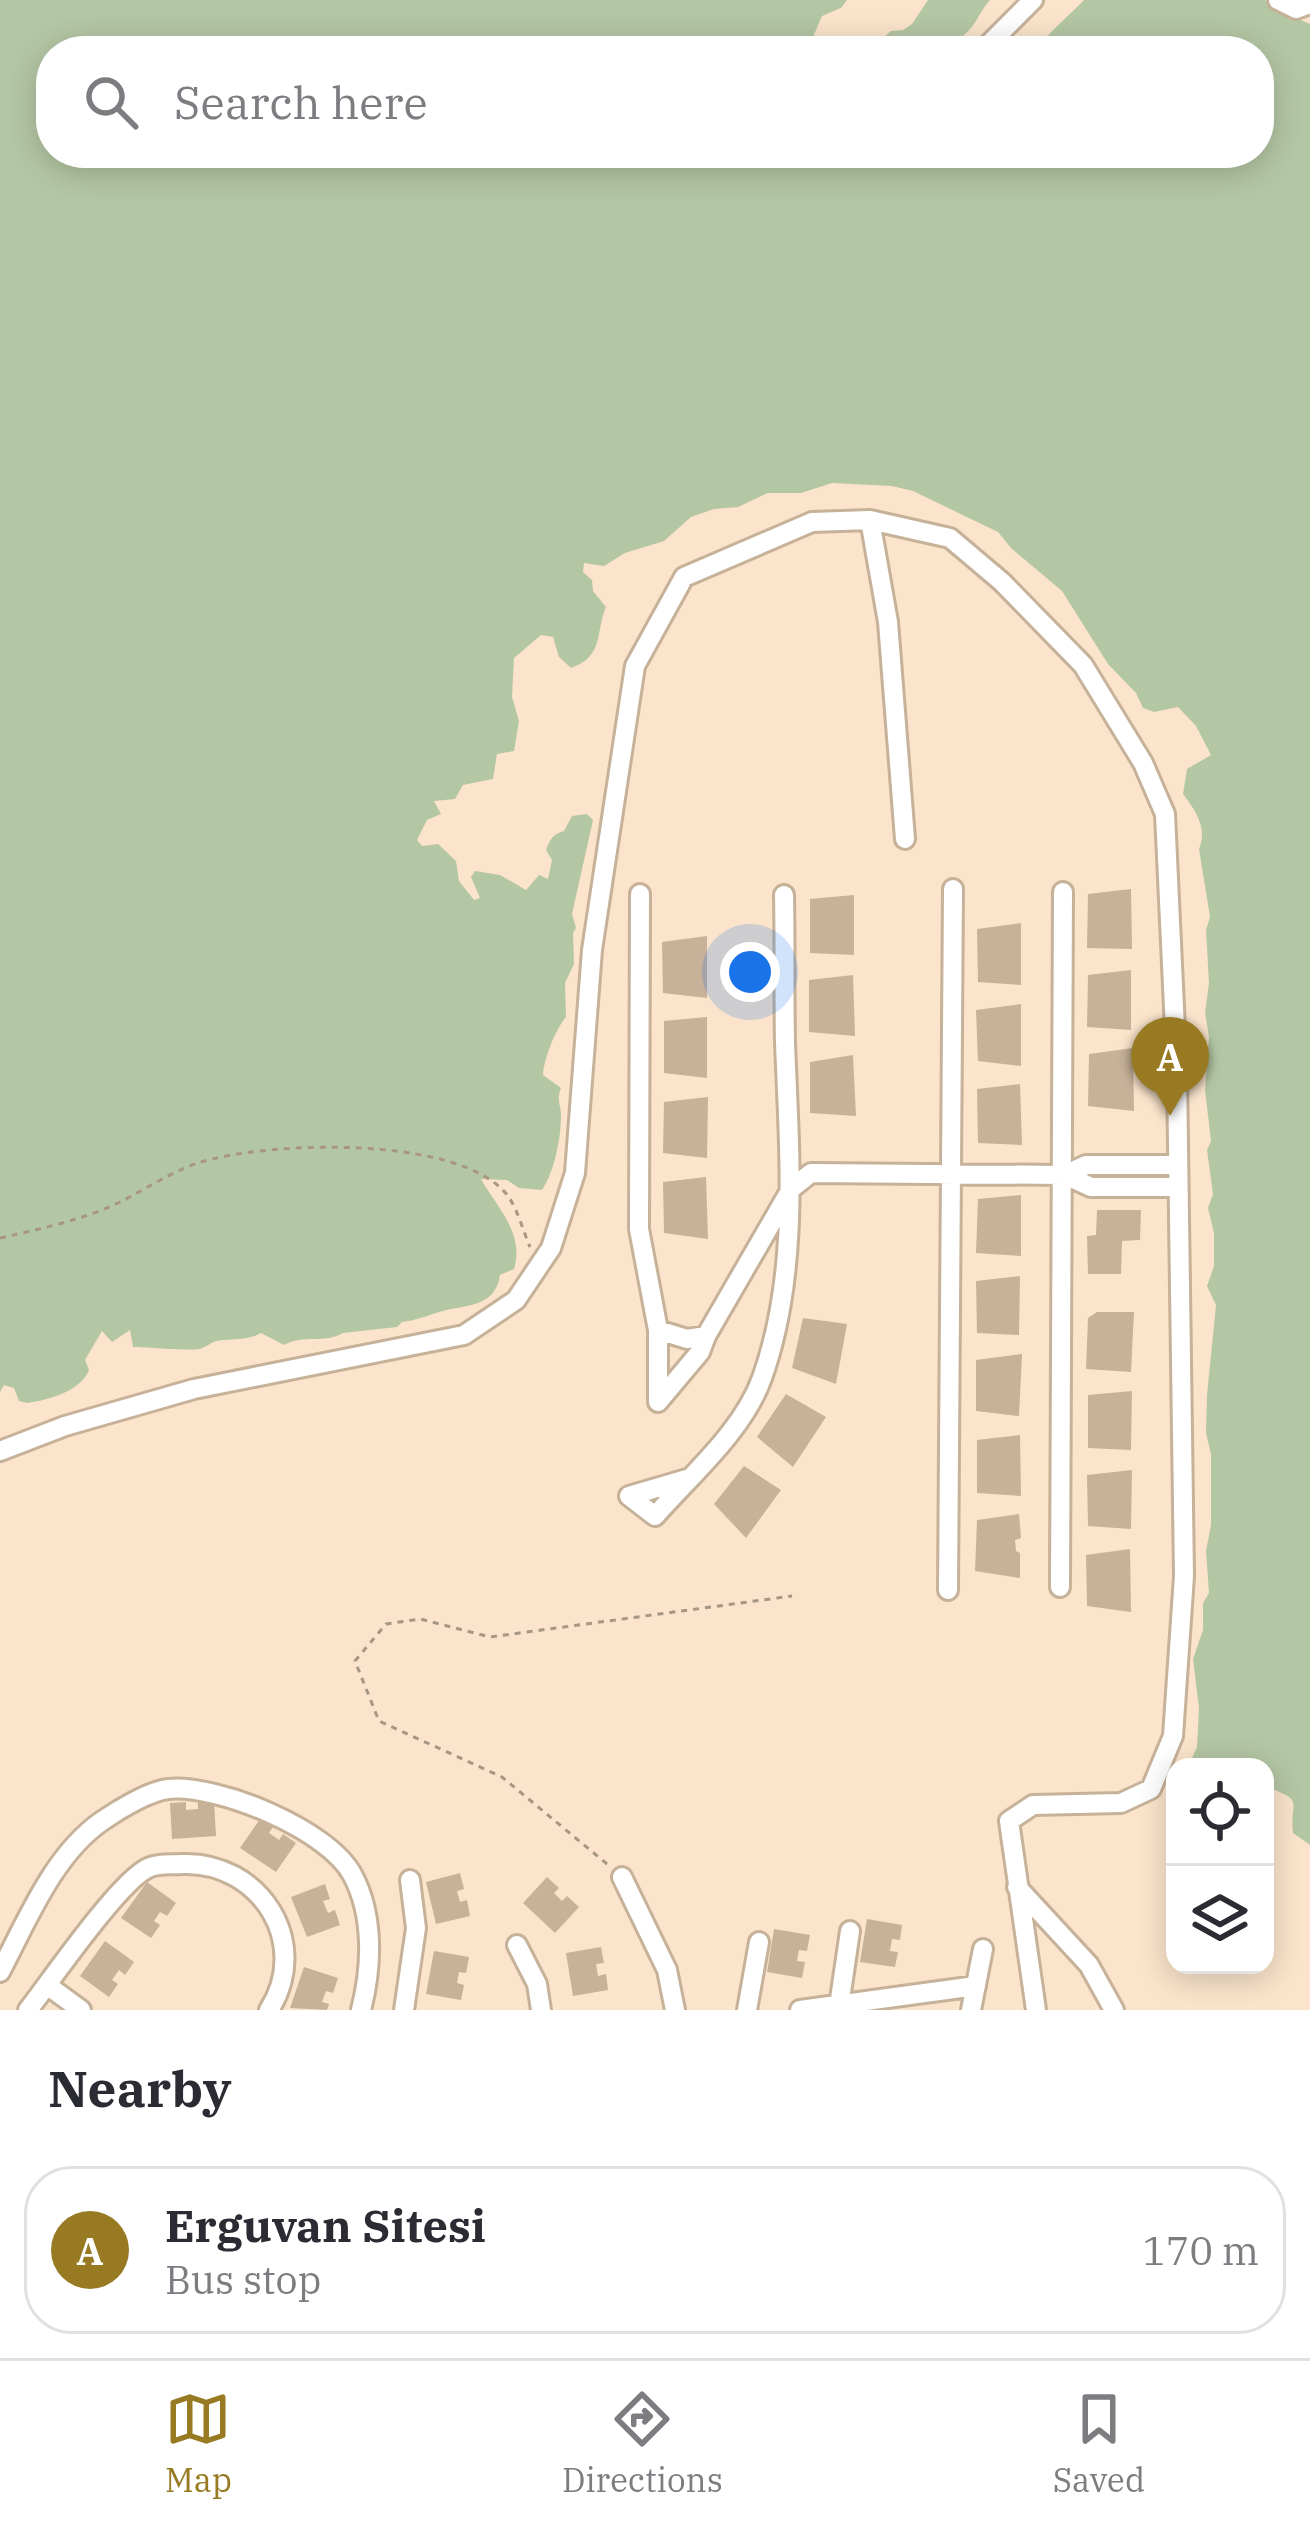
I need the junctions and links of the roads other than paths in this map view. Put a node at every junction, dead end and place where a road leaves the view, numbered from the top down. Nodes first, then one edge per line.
1 (1033, 0) edge
2 (1277, 0) edge
3 (1310, 4) edge
4 (997, 36) edge
5 (870, 520) junction
6 (905, 839) dead end
7 (953, 890) dead end
8 (1063, 892) dead end
9 (640, 894) dead end
10 (784, 895) dead end
11 (1178, 1165) junction
12 (1065, 1174) junction
13 (952, 1177) junction
14 (1178, 1187) junction
15 (791, 1189) junction
16 (658, 1330) junction
17 (706, 1336) junction
18 (0, 1451) edge
19 (687, 1479) dead end
20 (1060, 1587) dead end
21 (948, 1590) dead end
22 (622, 1877) road end
23 (410, 1880) dead end
24 (1017, 1887) junction
25 (850, 1931) dead end
26 (759, 1942) dead end
27 (518, 1945) dead end
28 (983, 1949) dead end
29 (0, 1972) edge
30 (47, 1985) junction
31 (976, 1986) junction
32 (839, 2006) junction
33 (28, 2010) edge
34 (81, 2010) edge
35 (268, 2010) edge
36 (361, 2010) edge
37 (404, 2010) edge
38 (541, 2010) edge
39 (675, 2010) edge
40 (748, 2010) edge
41 (800, 2010) edge
42 (971, 2010) edge
43 (1036, 2010) edge
44 (1114, 2010) edge

1 - 4 street
2 - 3 street
5 - 6 street
5 - 11 street
5 - 18 street
7 - 13 street
8 - 12 street
9 - 16 street
10 - 15 street
11 - 12 street
11 - 14 street
12 - 13 street
12 - 14 street
12 - 20 street
13 - 15 street
13 - 21 street
14 - 24 street
15 - 17 street
15 - 19 street
16 - 17 street
16 - 17 street
22 - 39 street
23 - 37 street
24 - 43 street
24 - 44 street
25 - 32 street
26 - 40 street
27 - 38 street
28 - 31 street
29 - 36 street
30 - 33 street
30 - 34 street
30 - 35 street
31 - 32 street
31 - 42 street
32 - 41 street

